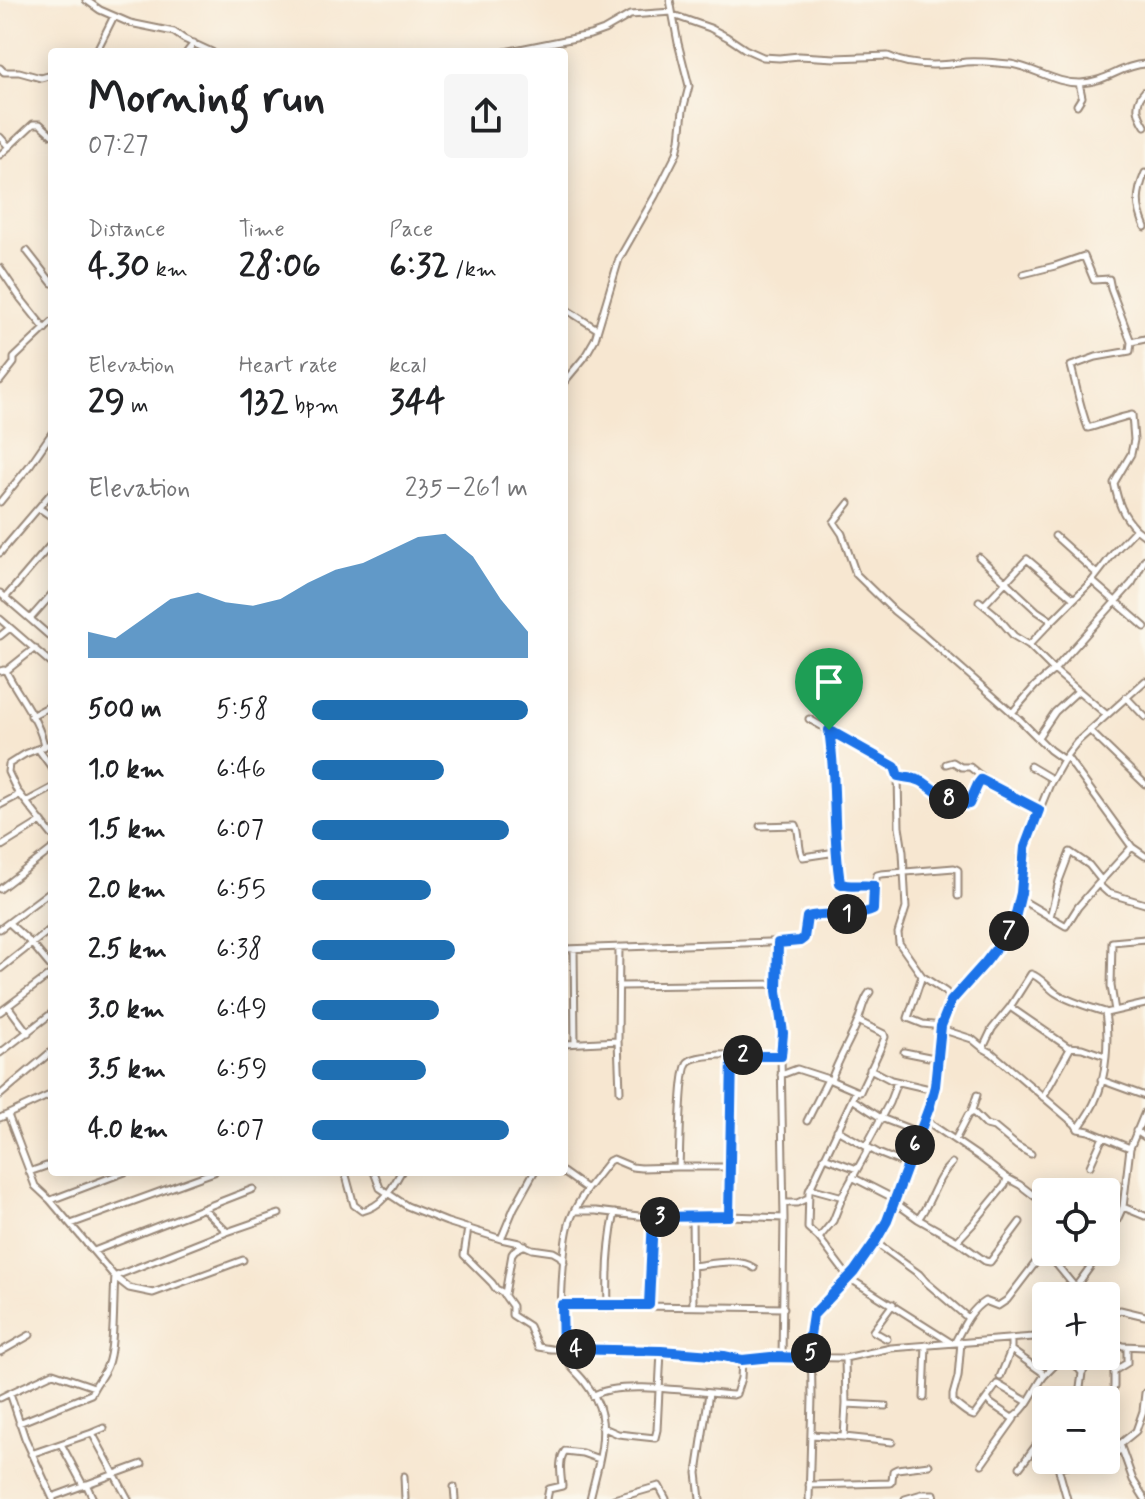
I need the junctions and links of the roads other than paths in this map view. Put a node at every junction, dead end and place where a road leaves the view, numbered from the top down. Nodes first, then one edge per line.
1 (86, 0) edge
2 (670, 0) edge
3 (672, 13) junction
4 (114, 16) junction
5 (194, 43) junction
6 (98, 48) edge
7 (190, 48) edge
8 (204, 48) edge
9 (525, 48) edge
10 (1145, 64) edge
11 (0, 68) edge
12 (48, 76) edge
13 (1079, 83) junction
14 (1145, 91) edge
15 (1077, 105) dead end
16 (1145, 126) edge
17 (48, 131) edge
18 (0, 137) edge
19 (9, 147) junction
20 (0, 155) edge
21 (1145, 173) edge
22 (1145, 227) edge
23 (27, 251) dead end
24 (0, 268) edge
25 (1023, 274) dead end
26 (48, 278) edge
27 (568, 311) edge
28 (48, 323) edge
29 (48, 327) edge
30 (597, 329) junction
31 (1145, 339) edge
32 (1131, 342) junction
33 (568, 377) edge
34 (0, 381) edge
35 (48, 438) edge
36 (48, 497) edge
37 (0, 502) edge
38 (849, 503) dead end
39 (39, 508) junction
40 (48, 514) edge
41 (1136, 529) junction
42 (1055, 536) dead end
43 (1145, 536) edge
44 (48, 547) edge
45 (0, 553) edge
46 (979, 557) dead end
47 (1145, 559) edge
48 (1096, 573) junction
49 (1092, 581) junction
50 (1006, 582) junction
51 (2, 596) edge
52 (1073, 598) junction
53 (48, 599) edge
54 (1115, 601) junction
55 (0, 619) edge
56 (30, 619) junction
57 (1050, 623) junction
58 (1144, 623) edge
59 (10, 628) junction
60 (48, 635) edge
61 (0, 636) edge
62 (1029, 645) junction
63 (35, 648) junction
64 (48, 660) edge
65 (1054, 670) junction
66 (3, 671) edge
67 (1145, 682) edge
68 (1078, 691) junction
69 (1126, 697) junction
70 (48, 707) edge
71 (1012, 713) junction
72 (1107, 715) junction
73 (31, 716) junction
74 (1145, 717) edge
75 (809, 719) dead end
76 (829, 730) junction
77 (1090, 731) junction
78 (1038, 737) junction
79 (48, 745) edge
80 (41, 748) junction
81 (1065, 758) junction
82 (48, 761) edge
83 (946, 764) dead end
84 (1030, 766) dead end
85 (7, 769) junction
86 (0, 772) edge
87 (898, 776) junction
88 (1052, 779) junction
89 (981, 780) junction
90 (1145, 784) edge
91 (48, 790) edge
92 (19, 793) junction
93 (26, 802) junction
94 (0, 805) edge
95 (1039, 810) junction
96 (42, 821) junction
97 (760, 826) dead end
98 (48, 828) edge
99 (0, 847) edge
100 (1132, 847) junction
101 (48, 852) edge
102 (836, 852) junction
103 (1144, 852) edge
104 (904, 873) junction
105 (1099, 882) junction
106 (874, 886) junction
107 (0, 889) edge
108 (48, 893) edge
109 (958, 896) dead end
110 (1020, 899) junction
111 (1145, 904) edge
112 (1050, 917) junction
113 (9, 923) junction
114 (0, 929) edge
115 (48, 931) edge
116 (1145, 939) edge
117 (778, 943) junction
118 (32, 944) junction
119 (619, 947) junction
120 (568, 949) edge
121 (574, 949) junction
122 (48, 965) edge
123 (0, 969) edge
124 (48, 973) edge
125 (922, 976) junction
126 (778, 984) junction
127 (620, 986) junction
128 (870, 992) dead end
129 (951, 1001) junction
130 (1145, 1004) edge
131 (8, 1006) junction
132 (1010, 1007) junction
133 (1115, 1011) junction
134 (0, 1012) edge
135 (1106, 1013) junction
136 (48, 1016) edge
137 (858, 1021) junction
138 (941, 1027) junction
139 (28, 1033) junction
140 (618, 1041) junction
141 (575, 1043) junction
142 (568, 1044) edge
143 (1071, 1047) junction
144 (983, 1048) junction
145 (904, 1052) dead end
146 (0, 1053) edge
147 (48, 1054) edge
148 (732, 1056) junction
149 (781, 1056) junction
150 (1105, 1056) junction
151 (937, 1057) junction
152 (870, 1069) junction
153 (781, 1075) junction
154 (829, 1079) junction
155 (1101, 1080) junction
156 (897, 1082) junction
157 (934, 1090) junction
158 (620, 1091) dead end
159 (856, 1091) junction
160 (0, 1095) edge
161 (977, 1095) dead end
162 (48, 1096) edge
163 (1145, 1096) edge
164 (1043, 1097) junction
165 (852, 1099) junction
166 (1145, 1112) edge
167 (971, 1113) junction
168 (8, 1115) junction
169 (0, 1118) edge
170 (881, 1118) junction
171 (925, 1120) junction
172 (807, 1121) dead end
173 (1078, 1129) junction
174 (837, 1130) junction
175 (1136, 1131) junction
176 (920, 1133) junction
177 (1103, 1137) junction
178 (1145, 1137) edge
179 (955, 1140) junction
180 (868, 1147) junction
181 (1130, 1148) junction
182 (1031, 1154) dead end
183 (824, 1157) junction
184 (952, 1163) dead end
185 (48, 1165) edge
186 (908, 1165) junction
187 (1090, 1166) dead end
188 (679, 1167) junction
189 (729, 1167) junction
190 (857, 1169) junction
191 (29, 1172) junction
192 (114, 1176) edge
193 (203, 1176) edge
194 (346, 1176) edge
195 (376, 1176) edge
196 (399, 1176) edge
197 (532, 1176) edge
198 (568, 1176) edge
199 (852, 1177) junction
200 (1007, 1178) junction
201 (810, 1188) junction
202 (253, 1189) dead end
203 (587, 1189) junction
204 (389, 1194) junction
205 (1032, 1194) edge
206 (843, 1197) junction
207 (808, 1198) junction
208 (50, 1200) junction
209 (894, 1200) junction
210 (784, 1203) junction
211 (1123, 1207) junction
212 (204, 1209) junction
213 (574, 1211) junction
214 (615, 1213) junction
215 (279, 1214) dead end
216 (1120, 1214) edge
217 (729, 1216) junction
218 (1145, 1216) edge
219 (653, 1217) junction
220 (692, 1217) junction
221 (784, 1218) junction
222 (918, 1219) junction
223 (1020, 1222) dead end
224 (71, 1224) junction
225 (468, 1228) junction
226 (227, 1232) junction
227 (819, 1238) junction
228 (501, 1239) junction
229 (567, 1240) junction
230 (957, 1241) junction
231 (875, 1242) junction
232 (525, 1245) junction
233 (94, 1251) junction
234 (553, 1252) junction
235 (243, 1260) dead end
236 (564, 1264) junction
237 (693, 1266) junction
238 (1033, 1266) edge
239 (1058, 1266) edge
240 (754, 1268) dead end
241 (115, 1277) junction
242 (849, 1278) junction
243 (1071, 1282) edge
244 (505, 1295) junction
245 (893, 1304) junction
246 (562, 1305) junction
247 (608, 1305) junction
248 (649, 1305) junction
249 (693, 1305) junction
250 (784, 1308) junction
251 (1120, 1310) edge
252 (1145, 1316) edge
253 (968, 1318) junction
254 (30, 1335) dead end
255 (1032, 1337) edge
256 (887, 1339) dead end
257 (1011, 1339) junction
258 (955, 1343) junction
259 (1120, 1344) edge
260 (926, 1345) junction
261 (1127, 1347) junction
262 (1145, 1347) edge
263 (563, 1349) junction
264 (1011, 1350) junction
265 (661, 1351) junction
266 (0, 1352) edge
267 (782, 1358) junction
268 (811, 1358) junction
269 (845, 1358) junction
270 (742, 1360) junction
271 (1051, 1370) edge
272 (1079, 1370) edge
273 (1084, 1370) edge
274 (1082, 1373) junction
275 (1044, 1376) junction
276 (1000, 1377) dead end
277 (1080, 1386) edge
278 (1114, 1386) edge
279 (94, 1387) junction
280 (659, 1388) junction
281 (10, 1393) junction
282 (709, 1393) junction
283 (1145, 1393) edge
284 (593, 1396) junction
285 (0, 1398) edge
286 (924, 1398) dead end
287 (987, 1398) junction
288 (1028, 1402) junction
289 (846, 1404) junction
290 (886, 1406) dead end
291 (1015, 1418) junction
292 (19, 1423) junction
293 (602, 1427) junction
294 (104, 1428) dead end
295 (92, 1433) junction
296 (811, 1435) junction
297 (844, 1437) junction
298 (892, 1442) dead end
299 (61, 1443) junction
300 (1121, 1447) joint
301 (1032, 1450) edge
302 (31, 1454) junction
303 (599, 1459) junction
304 (142, 1464) dead end
305 (982, 1464) dead end
306 (929, 1465) dead end
307 (1020, 1467) dead end
308 (115, 1473) junction
309 (1060, 1474) edge
310 (404, 1476) dead end
311 (84, 1485) junction
312 (809, 1485) junction
313 (454, 1487) dead end
314 (52, 1498) edge
315 (93, 1499) edge
316 (128, 1499) edge
317 (405, 1499) edge
318 (455, 1499) edge
319 (547, 1499) edge
320 (590, 1499) edge
321 (614, 1499) edge
322 (666, 1499) edge
323 (700, 1499) edge
324 (809, 1499) edge
325 (905, 1499) edge
326 (935, 1499) edge
327 (1067, 1499) edge
328 (1145, 1499) edge

1 - 4 street
2 - 3 street
3 - 9 street
3 - 13 street
3 - 30 street
4 - 5 street
4 - 6 street
5 - 7 street
5 - 8 street
10 - 13 street
11 - 12 street
13 - 15 street
14 - 16 street
17 - 19 street
18 - 19 street
19 - 20 street
21 - 22 street
23 - 26 street
24 - 28 street
25 - 32 street
27 - 30 street
29 - 34 street
30 - 33 street
31 - 32 street
32 - 41 street
35 - 37 street
36 - 39 street
38 - 71 street
39 - 40 street
39 - 45 street
41 - 43 street
41 - 48 street
42 - 48 street
44 - 51 street
46 - 50 street
47 - 54 street
48 - 49 street
49 - 52 street
49 - 54 street
50 - 52 street
50 - 57 street
50 - 62 street
51 - 56 street
52 - 57 street
53 - 56 street
54 - 58 street
54 - 65 street
55 - 59 street
56 - 60 street
57 - 62 street
59 - 61 street
59 - 63 street
62 - 65 street
63 - 64 street
63 - 66 street
65 - 68 street
65 - 71 street
66 - 73 street
67 - 69 street
68 - 72 street
68 - 78 street
69 - 72 street
69 - 74 street
70 - 73 street
71 - 78 street
72 - 77 street
73 - 80 street
75 - 76 street
76 - 87 street
76 - 102 street
77 - 81 street
77 - 90 street
78 - 81 street
79 - 80 street
80 - 82 street
80 - 85 street
81 - 88 street
81 - 100 street
83 - 89 street
84 - 88 street
85 - 86 street
85 - 92 street
87 - 89 street
87 - 104 street
88 - 95 street
89 - 95 street
91 - 93 street
92 - 93 street
92 - 94 street
93 - 96 street
95 - 110 street
96 - 98 street
96 - 99 street
97 - 102 street
100 - 103 street
100 - 105 street
101 - 107 street
102 - 106 street
104 - 106 street
104 - 109 street
104 - 125 street
105 - 111 street
105 - 112 street
105 - 112 street
106 - 117 street
108 - 113 street
110 - 112 street
110 - 129 street
113 - 114 street
113 - 118 street
115 - 118 street
116 - 133 street
117 - 119 street
117 - 126 street
118 - 122 street
118 - 123 street
119 - 121 street
119 - 127 street
120 - 121 street
121 - 141 street
124 - 131 street
125 - 129 street
125 - 138 street
126 - 127 street
126 - 149 street
127 - 140 street
128 - 137 street
129 - 138 street
130 - 133 street
131 - 134 street
131 - 139 street
132 - 135 street
132 - 143 street
132 - 144 street
133 - 135 street
135 - 150 street
136 - 139 street
137 - 152 street
137 - 154 street
138 - 144 street
138 - 151 street
139 - 146 street
140 - 141 street
140 - 158 street
141 - 142 street
143 - 150 street
143 - 164 street
144 - 164 street
145 - 151 street
147 - 160 street
148 - 149 street
148 - 188 street
148 - 189 street
149 - 153 street
150 - 155 street
151 - 157 street
152 - 156 street
152 - 159 street
153 - 154 street
153 - 210 street
154 - 159 street
154 - 172 street
155 - 163 street
155 - 173 street
156 - 157 street
156 - 170 street
157 - 171 street
159 - 165 street
161 - 167 street
162 - 168 street
164 - 173 street
165 - 170 street
165 - 174 street
166 - 175 street
167 - 179 street
167 - 182 street
168 - 169 street
168 - 191 street
170 - 176 street
170 - 180 street
171 - 176 street
171 - 179 street
173 - 177 street
174 - 180 street
174 - 183 street
175 - 178 street
175 - 181 street
176 - 186 street
177 - 181 street
177 - 187 street
179 - 200 street
180 - 186 street
180 - 190 street
181 - 211 street
183 - 190 street
183 - 201 street
184 - 222 street
185 - 191 street
186 - 209 street
188 - 189 street
188 - 203 street
189 - 217 street
190 - 199 street
191 - 208 street
192 - 208 street
193 - 224 street
194 - 204 street
195 - 204 street
196 - 204 street
197 - 228 street
198 - 203 street
199 - 206 street
199 - 209 street
200 - 205 street
200 - 230 street
201 - 206 street
201 - 207 street
202 - 212 street
203 - 213 street
204 - 225 street
206 - 227 street
207 - 210 street
207 - 227 street
208 - 224 street
209 - 222 street
209 - 231 street
210 - 221 street
211 - 216 street
211 - 218 street
212 - 226 street
212 - 233 street
213 - 214 street
213 - 229 street
214 - 219 street
214 - 247 street
215 - 226 street
217 - 220 street
217 - 221 street
219 - 220 street
219 - 248 street
220 - 237 street
221 - 250 street
222 - 230 street
223 - 230 street
224 - 233 street
225 - 228 street
225 - 244 street
226 - 241 street
227 - 242 street
228 - 232 street
229 - 234 street
229 - 236 street
231 - 242 street
231 - 253 street
232 - 234 street
232 - 244 street
233 - 241 street
234 - 236 street
235 - 241 street
236 - 246 street
237 - 240 street
237 - 249 street
238 - 253 street
239 - 243 street
241 - 279 street
242 - 245 street
242 - 268 street
244 - 263 street
245 - 256 street
245 - 258 street
246 - 247 street
246 - 263 street
247 - 248 street
248 - 249 street
249 - 250 street
250 - 267 street
251 - 252 street
253 - 258 street
254 - 266 street
255 - 257 street
257 - 258 street
257 - 264 street
258 - 260 street
258 - 287 street
259 - 261 street
260 - 269 street
260 - 286 street
261 - 262 street
261 - 278 street
263 - 265 street
263 - 284 street
264 - 275 street
264 - 276 street
265 - 270 street
265 - 280 street
267 - 268 street
267 - 270 street
268 - 269 street
268 - 296 street
269 - 289 street
270 - 282 street
271 - 275 street
272 - 274 street
273 - 274 street
274 - 277 street
275 - 288 street
279 - 281 street
279 - 292 street
280 - 282 street
280 - 284 street
280 - 293 street
281 - 285 street
281 - 292 street
282 - 323 street
283 - 300 street
284 - 293 street
287 - 288 street
287 - 291 street
288 - 291 street
289 - 290 street
289 - 297 street
291 - 305 street
292 - 302 street
293 - 303 street
294 - 295 street
295 - 299 street
295 - 308 street
296 - 297 street
296 - 312 street
297 - 298 street
299 - 302 street
299 - 311 street
300 - 328 street
301 - 307 street
302 - 314 street
303 - 319 street
303 - 320 street
304 - 308 street
306 - 312 street
308 - 311 street
308 - 316 street
309 - 327 street
310 - 317 street
311 - 314 street
311 - 315 street
312 - 324 street
313 - 318 street
321 - 322 street
325 - 326 street

